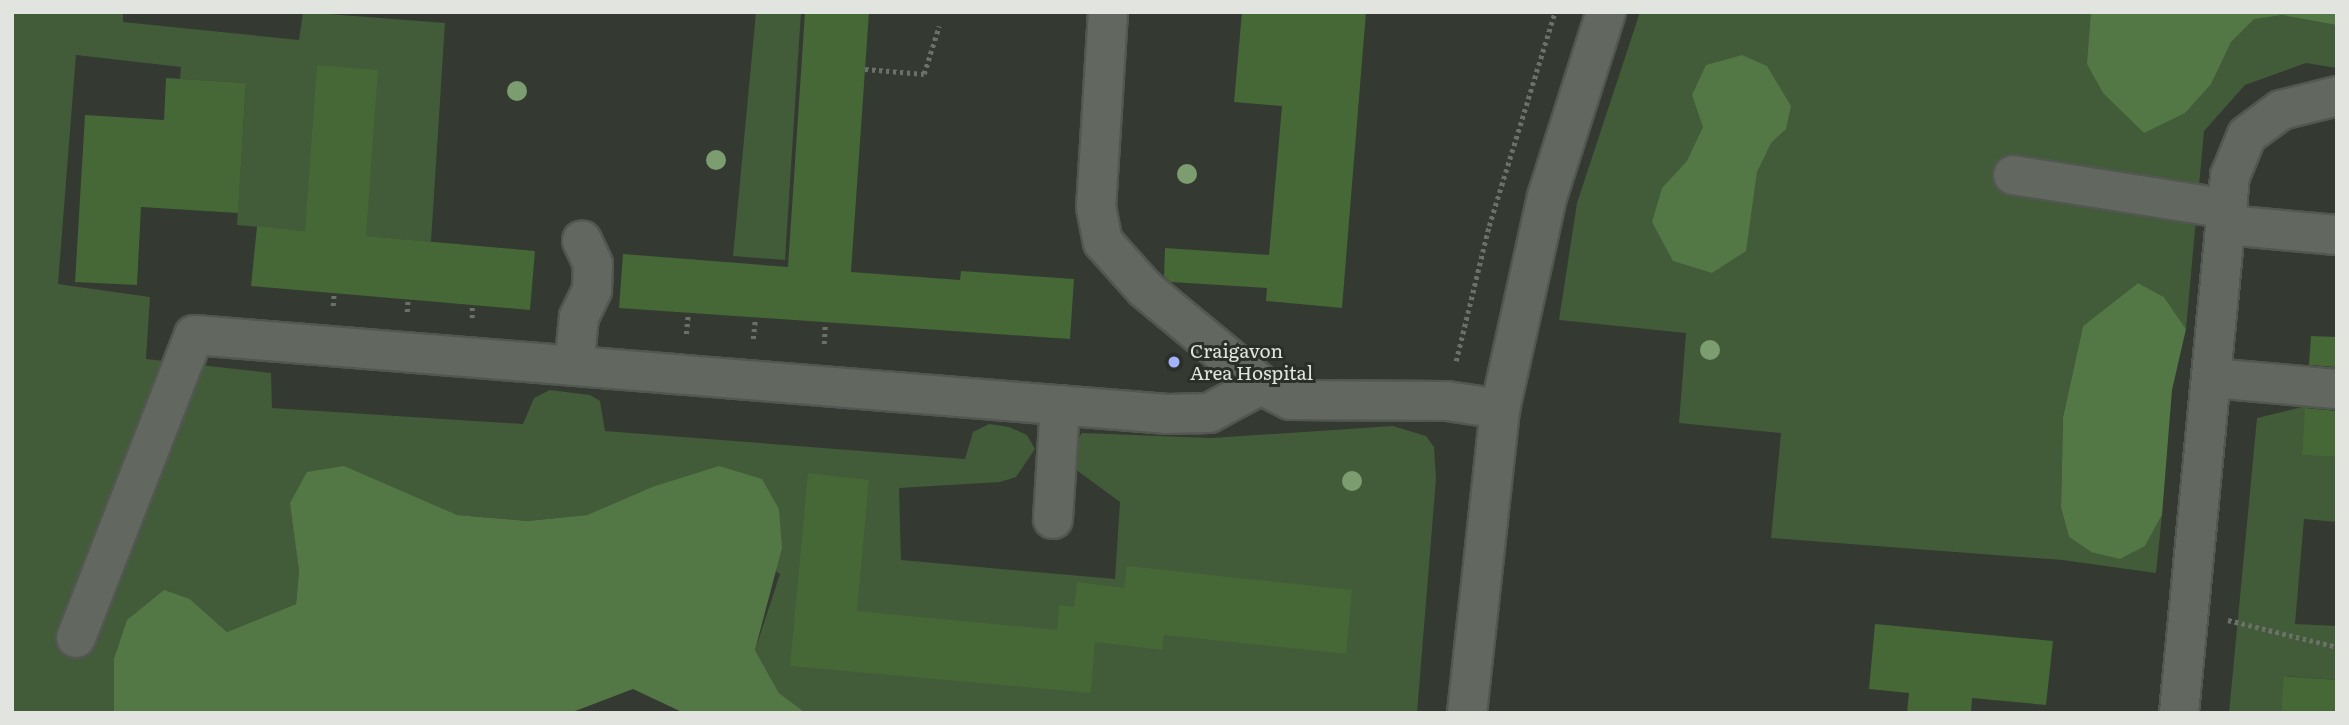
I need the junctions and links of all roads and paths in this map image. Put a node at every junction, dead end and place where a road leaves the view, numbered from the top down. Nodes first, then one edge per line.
1 (1108, 12) edge
2 (1555, 12) edge
3 (1606, 12) edge
4 (939, 26) dead end
5 (865, 69) dead end
6 (2337, 96) edge
7 (2013, 175) dead end
8 (2227, 217) junction
9 (582, 225) dead end
10 (2337, 235) edge
11 (574, 366) junction
12 (2213, 378) junction
13 (1261, 385) junction
14 (2337, 389) edge
15 (1447, 401) junction
16 (1060, 405) junction
17 (1500, 409) junction
18 (1053, 519) dead end
19 (2189, 612) junction
20 (76, 638) dead end
21 (2337, 647) edge
22 (1467, 713) edge
23 (2179, 713) edge

1 - 13 street
2 - 15 path
3 - 17 street
4 - 5 path
6 - 8 street
7 - 8 street
8 - 10 street
8 - 12 street
9 - 11 street
11 - 16 street
11 - 20 street
12 - 14 street
12 - 19 street
13 - 15 street
13 - 16 street
15 - 17 street
16 - 18 street
17 - 22 street
19 - 21 path
19 - 23 street

